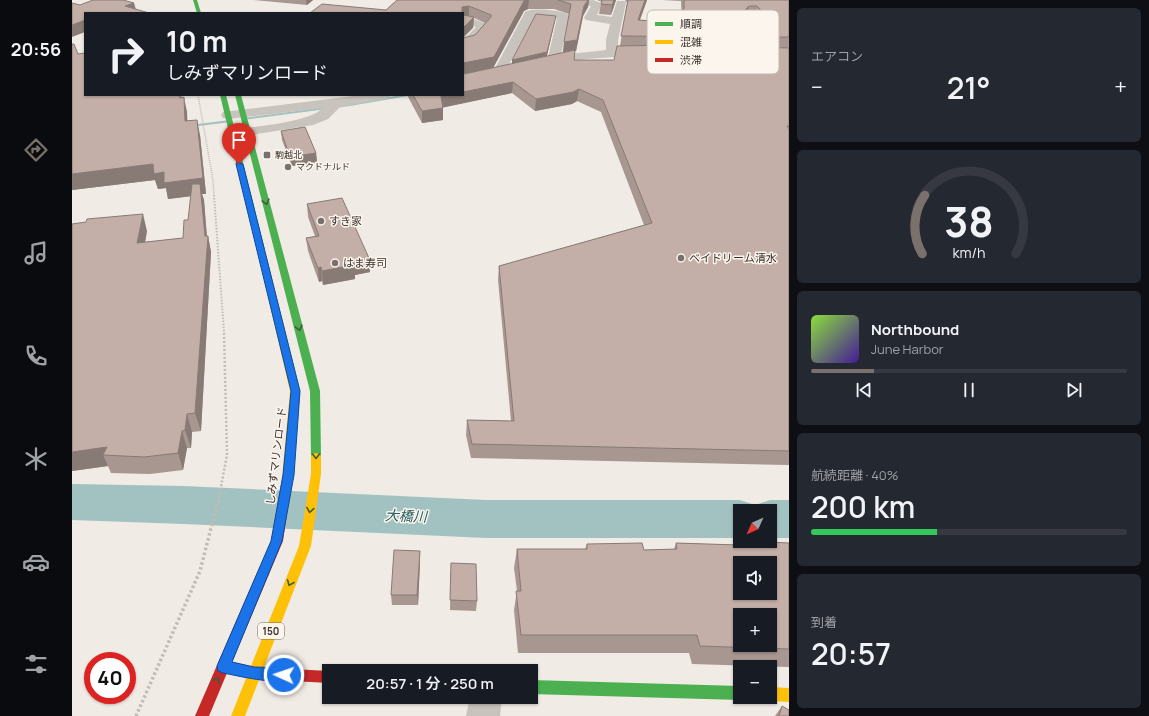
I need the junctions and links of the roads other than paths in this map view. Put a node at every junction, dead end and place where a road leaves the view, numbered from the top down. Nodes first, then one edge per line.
1 (195, 0) edge
2 (552, 2) edge
3 (621, 3) dead end
4 (200, 12) edge
5 (616, 21) junction
6 (464, 22) edge
7 (464, 44) edge
8 (647, 51) edge
9 (612, 52) junction
10 (554, 60) junction
11 (534, 64) edge
12 (513, 69) edge
13 (499, 72) junction
14 (485, 75) edge
15 (223, 96) edge
16 (238, 96) edge
17 (378, 96) edge
18 (338, 103) junction
19 (245, 121) junction
20 (230, 123) junction
21 (223, 666) junction
22 (254, 673) junction
23 (322, 677) edge
24 (538, 687) edge
25 (733, 693) edge
26 (777, 694) edge
27 (789, 695) edge
28 (485, 704) edge
29 (202, 716) edge
30 (238, 716) edge
31 (483, 716) edge

1 - 4 main road
2 - 5 street
3 - 5 street
5 - 9 street
6 - 7 street
8 - 9 street
9 - 10 street
10 - 11 street
10 - 13 street
12 - 13 street
13 - 14 street
15 - 20 main road, しみずマリンロード / 150
16 - 19 main road, 150
17 - 18 street
18 - 19 street
18 - 19 street
19 - 20 street
19 -> 22 main road, 150
20 - 21 main road, しみずマリンロード / 150
21 - 22 main road
29 -> 21 main road, しみずマリンロード / 150
22 - 23 main road
22 - 30 main road, 150
24 - 25 main road
26 - 27 main road
28 - 31 street

